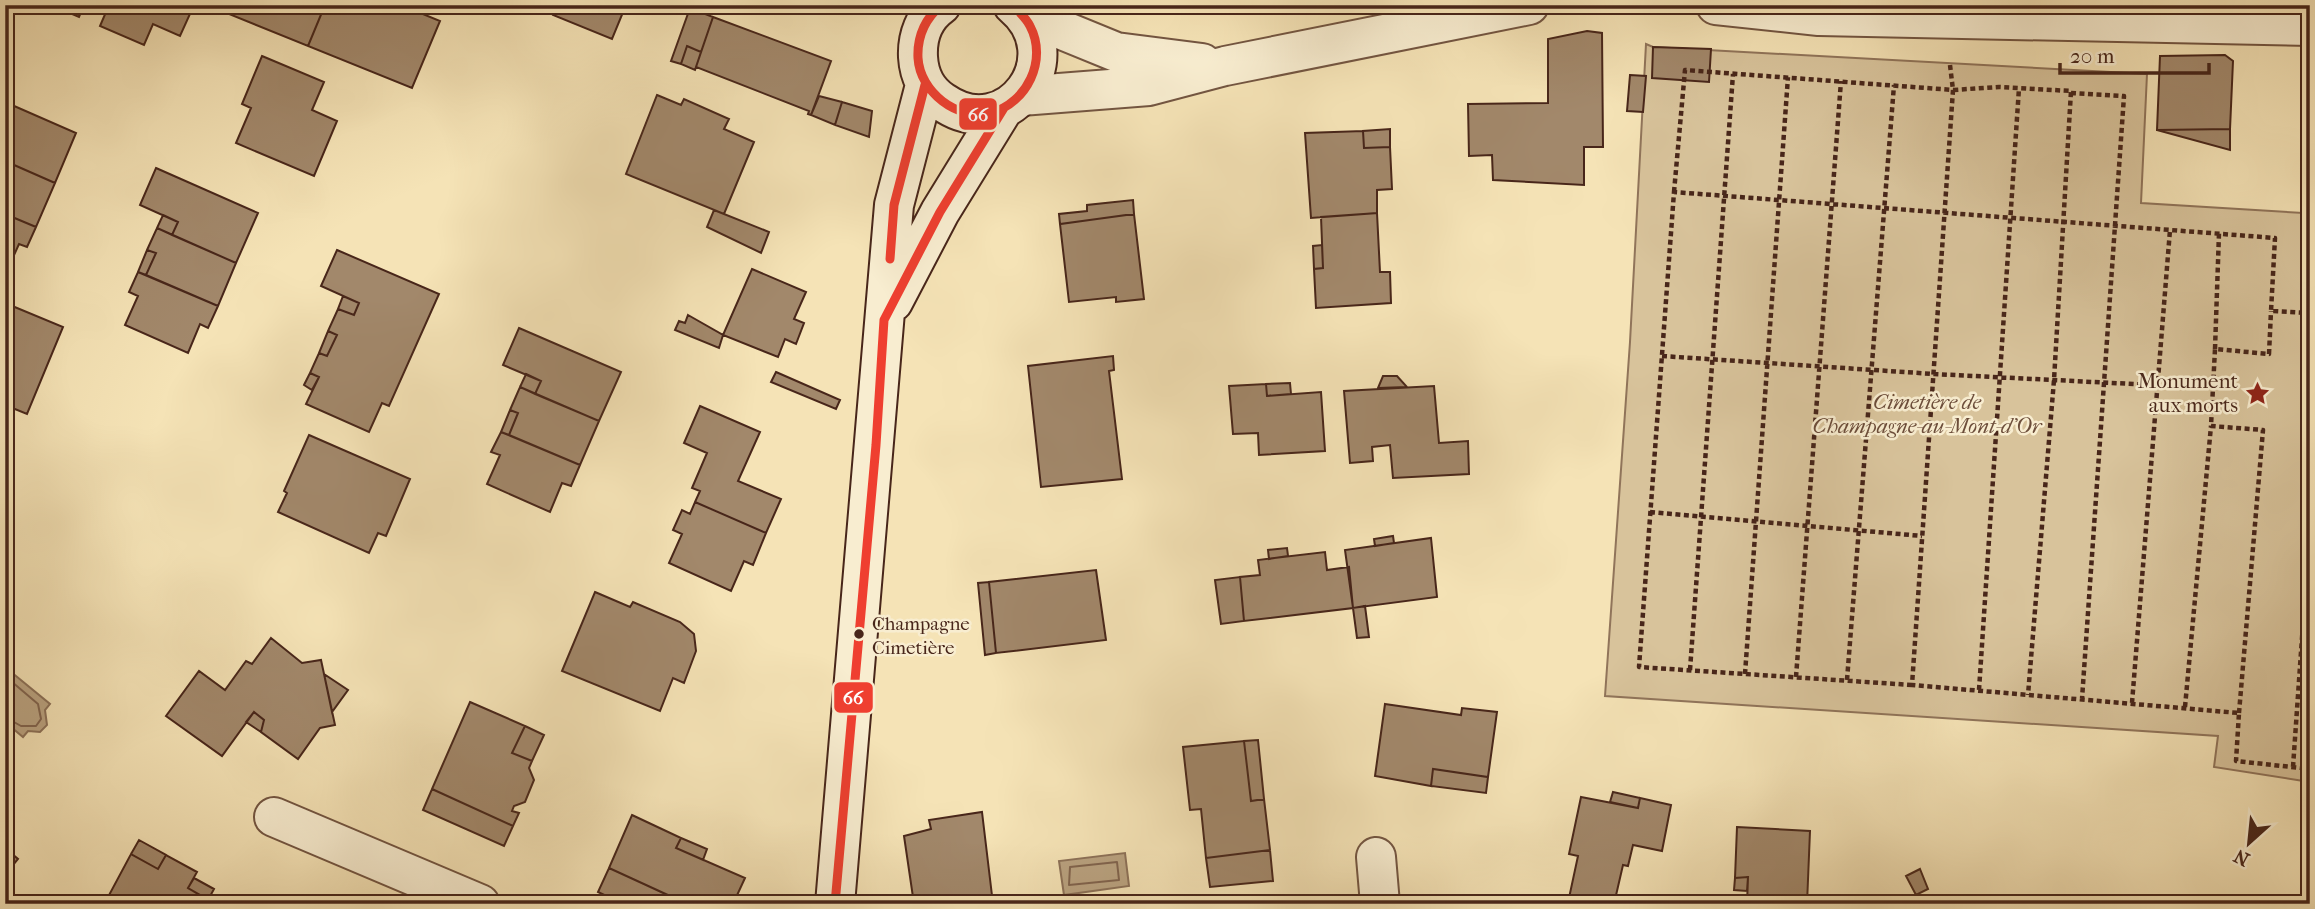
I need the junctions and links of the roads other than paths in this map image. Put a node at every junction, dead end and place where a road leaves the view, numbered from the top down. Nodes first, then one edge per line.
1 (1529, 5) edge
2 (1716, 5) edge
3 (937, 7) edge
4 (1018, 9) edge
5 (2310, 26) edge
6 (1224, 66) junction
7 (925, 85) junction
8 (1012, 102) junction
9 (884, 320) junction
10 (274, 817) dead end
11 (1376, 858) dead end
12 (480, 904) edge
13 (835, 904) edge
14 (1380, 904) edge

1 - 6 street
2 - 5 street
3 - 7 street
4 - 6 street
4 - 8 street
6 - 8 street
7 - 8 street
7 - 9 street
8 - 9 street
9 - 13 street
10 - 12 street
11 - 14 street

